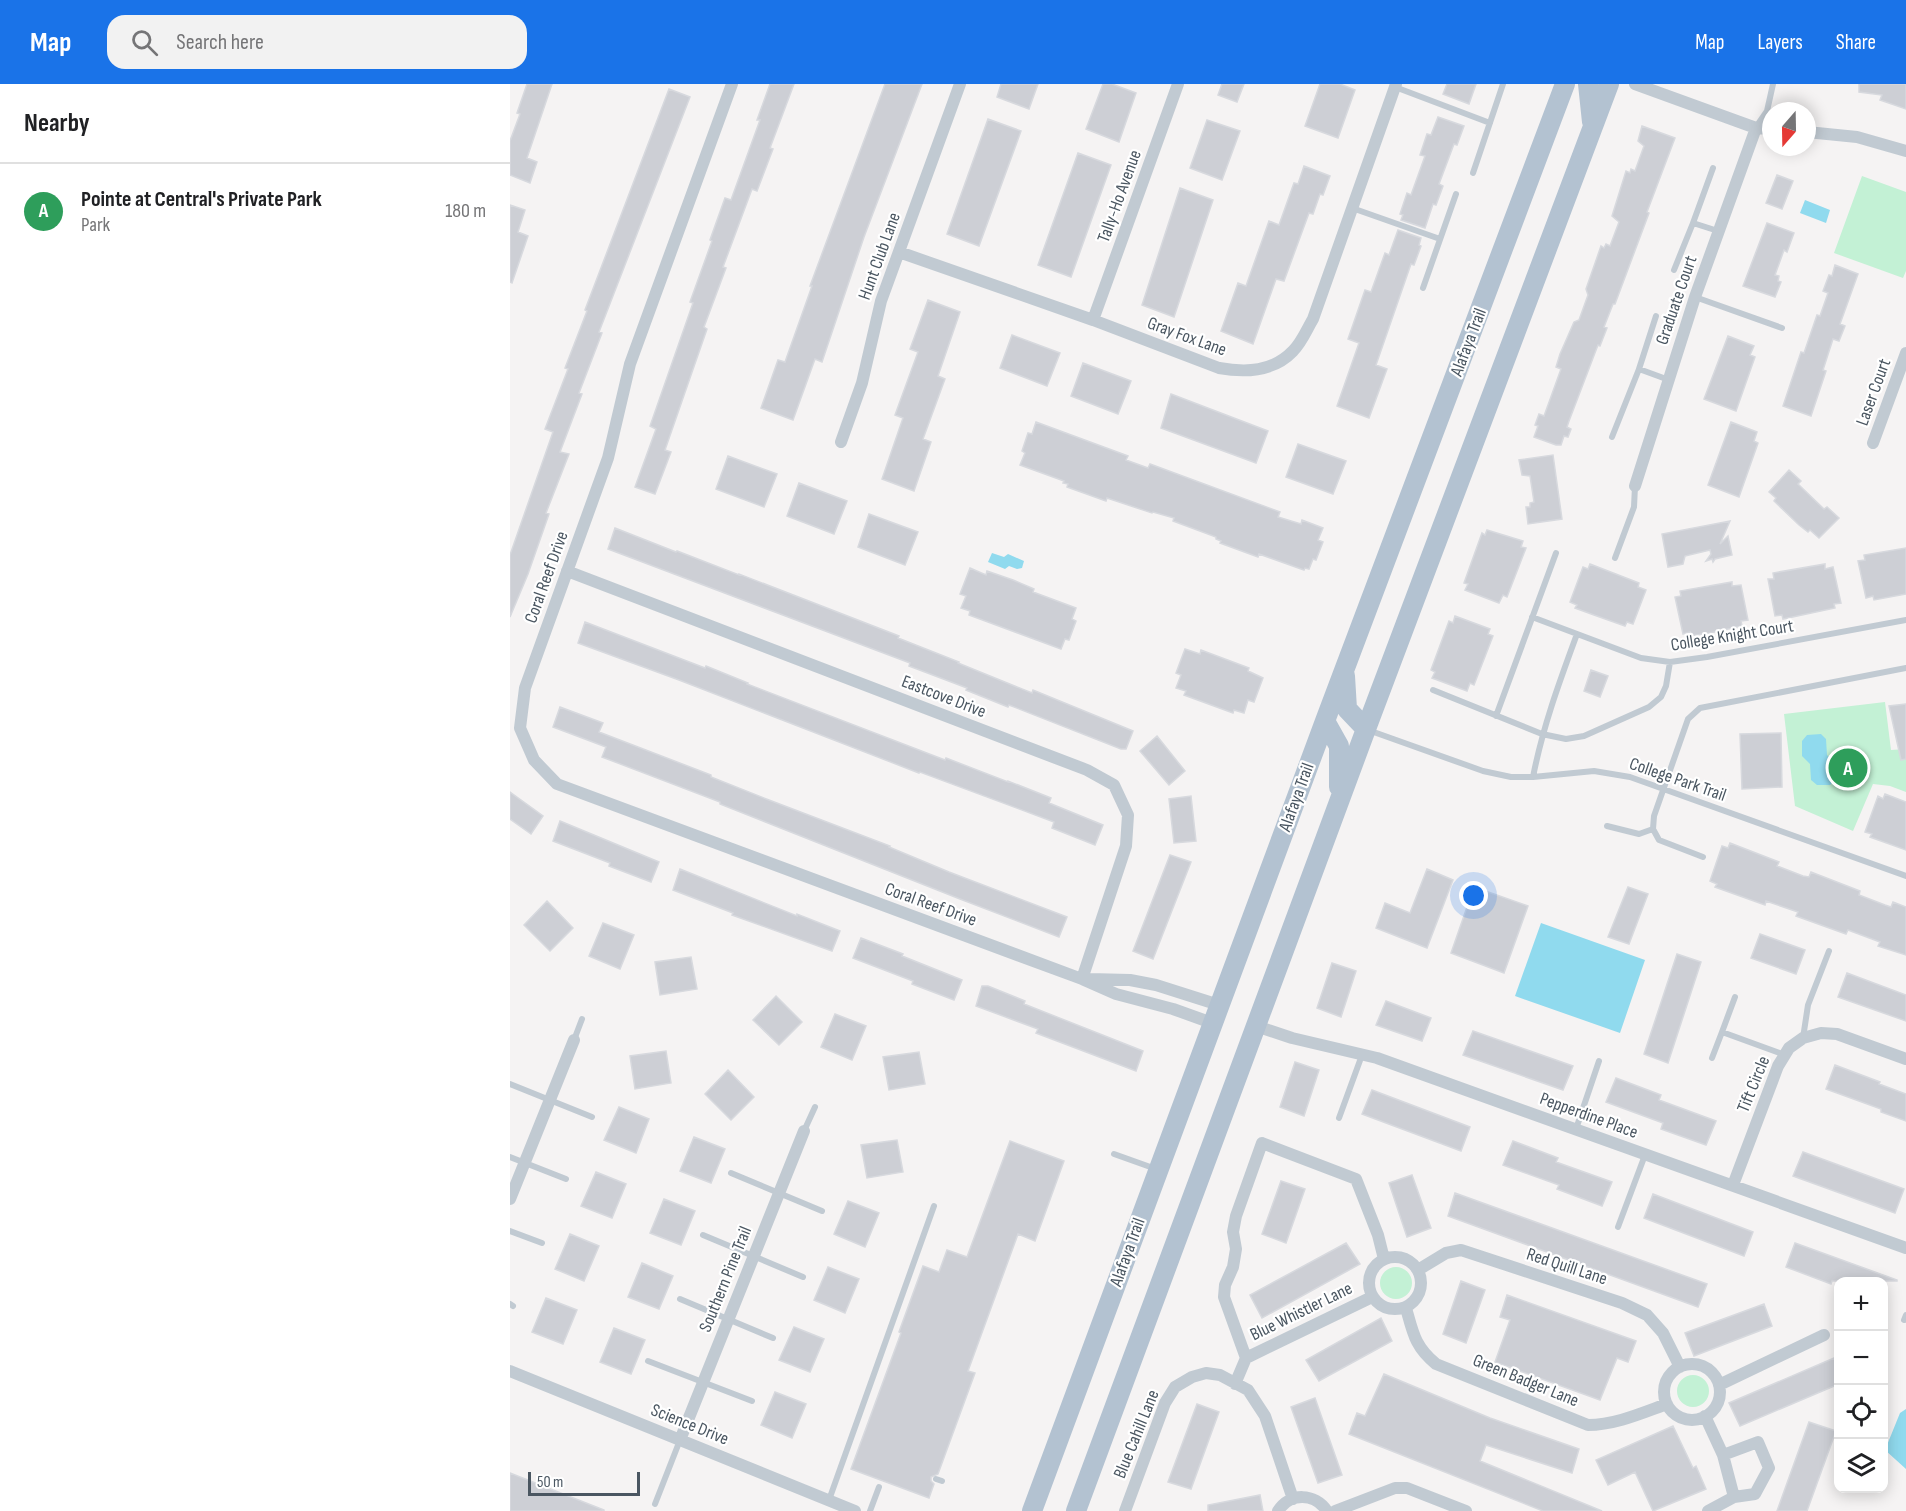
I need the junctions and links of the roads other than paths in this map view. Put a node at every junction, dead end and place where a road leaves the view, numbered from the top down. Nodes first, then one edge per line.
1 (732, 84) edge
2 (960, 84) edge
3 (1178, 84) edge
4 (1503, 84) edge
5 (1565, 84) edge
6 (1588, 84) edge
7 (1609, 84) edge
8 (1635, 84) edge
9 (1773, 84) edge
10 (1395, 86) edge
11 (1490, 123) junction
12 (1593, 128) junction
13 (1756, 128) junction
14 (1762, 128) edge
15 (1816, 133) edge
16 (1906, 151) edge
17 (1713, 168) dead end
18 (1473, 173) dead end
19 (1456, 194) dead end
20 (1352, 208) junction
21 (1693, 223) junction
22 (1719, 231) junction
23 (1440, 239) junction
24 (899, 252) junction
25 (1674, 270) dead end
26 (1423, 288) dead end
27 (1695, 297) junction
28 (1656, 316) dead end
29 (1093, 320) junction
30 (1782, 328) dead end
31 (1906, 353) edge
32 (1639, 369) junction
33 (1669, 380) junction
34 (1612, 438) dead end
35 (841, 442) dead end
36 (1873, 442) dead end
37 (1635, 486) joint
38 (1556, 553) dead end
39 (1615, 558) dead end
40 (567, 571) junction
41 (1532, 617) junction
42 (1906, 620) edge
43 (1577, 634) junction
44 (1670, 662) junction
45 (1345, 667) junction
46 (1906, 668) edge
47 (1434, 690) dead end
48 (1496, 716) junction
49 (1325, 721) junction
50 (1366, 729) junction
51 (1542, 734) junction
52 (1533, 777) junction
53 (1663, 789) junction
54 (1339, 802) junction
55 (1607, 826) dead end
56 (1653, 829) junction
57 (1703, 857) dead end
58 (1906, 876) edge
59 (1829, 951) dead end
60 (1082, 979) junction
61 (1735, 997) dead end
62 (1216, 1014) junction
63 (582, 1019) dead end
64 (1256, 1026) junction
65 (1722, 1032) junction
66 (1803, 1038) junction
67 (574, 1040) joint
68 (1362, 1054) junction
69 (1785, 1055) junction
70 (1712, 1058) dead end
71 (1906, 1059) edge
72 (1599, 1061) dead end
73 (510, 1084) edge
74 (550, 1100) junction
75 (815, 1107) dead end
76 (592, 1117) dead end
77 (1338, 1118) dead end
78 (1576, 1129) junction
79 (804, 1131) joint
80 (1114, 1154) dead end
81 (1645, 1154) junction
82 (510, 1157) edge
83 (525, 1162) junction
84 (1158, 1170) junction
85 (731, 1173) dead end
86 (566, 1179) dead end
87 (1733, 1185) junction
88 (779, 1193) junction
89 (510, 1199) edge
90 (934, 1206) dead end
91 (822, 1211) dead end
92 (1618, 1227) dead end
93 (510, 1231) edge
94 (703, 1235) dead end
95 (542, 1243) dead end
96 (1906, 1248) edge
97 (754, 1256) junction
98 (1384, 1259) junction
99 (1418, 1270) junction
100 (803, 1277) dead end
101 (1372, 1297) junction
102 (680, 1299) dead end
103 (1406, 1308) junction
104 (728, 1319) junction
105 (1824, 1335) dead end
106 (773, 1338) dead end
107 (1246, 1358) junction
108 (648, 1361) dead end
109 (1680, 1367) junction
110 (510, 1371) edge
111 (703, 1382) junction
112 (1235, 1384) junction
113 (1719, 1385) junction
114 (752, 1401) dead end
115 (1667, 1404) junction
116 (1705, 1416) junction
117 (680, 1440) junction
118 (849, 1447) junction
119 (857, 1449) dead end
120 (1723, 1455) junction
121 (879, 1487) dead end
122 (1734, 1497) junction
123 (1293, 1498) junction
124 (829, 1500) junction
125 (655, 1504) dead end
126 (855, 1511) edge
127 (870, 1511) edge
128 (1032, 1511) edge
129 (1076, 1511) edge
130 (1125, 1511) edge
131 (1278, 1511) edge
132 (1327, 1511) edge
133 (1335, 1511) edge
134 (1466, 1511) edge
135 (1708, 1511) edge

1 - 40 street, Coral Reef Drive
2 - 24 street, Hunt Club Lane
3 - 29 street, Tally-Ho Avenue
4 - 11 lane
5 - 45 main road, Alafaya Trail
6 - 12 main road
7 - 12 main road
8 - 13 street
9 - 13 lane
10 - 11 lane
10 - 20 street, Gray Fox Lane
11 - 18 lane
12 - 50 main road
13 - 14 street
13 - 22 street, Graduate Court
15 - 16 street
17 - 21 lane
19 - 23 lane
20 - 23 lane
20 - 29 street, Gray Fox Lane
21 - 22 lane
21 - 25 lane
22 - 27 street, Graduate Court
23 - 26 lane
24 - 29 street, Gray Fox Lane
24 - 35 street, Hunt Club Lane
27 - 30 lane
27 - 33 street, Graduate Court
28 - 32 lane
31 - 36 street, Laser Court
32 - 33 lane
32 - 34 lane
33 - 37 street, Graduate Court
37 - 39 lane
38 - 41 lane
40 - 60 street, Eastcove Drive
40 - 60 street, Coral Reef Drive
41 - 43 lane, College Knight Court
41 - 48 lane
42 - 44 lane, College Knight Court
43 - 44 lane, College Knight Court
43 - 51 lane
44 - 51 lane
45 - 49 main road, Alafaya Trail
45 - 50 main road
46 - 53 lane
47 - 48 lane
48 - 51 lane
49 - 54 main road
49 - 62 main road, Alafaya Trail
50 - 52 lane, College Park Trail
50 - 54 main road
51 - 52 lane
52 - 53 lane, College Park Trail
53 - 56 lane
53 - 58 lane, College Park Trail
54 - 64 main road
55 - 56 lane
56 - 57 lane
59 - 66 lane
60 - 62 street, Coral Reef Drive
60 - 62 street, Coral Reef Drive
61 - 65 lane
62 - 84 main road, Alafaya Trail
63 - 67 lane
64 - 68 street, Pepperdine Place
64 - 129 main road
65 - 69 lane
65 - 70 lane
66 - 69 street, Tift Circle
66 - 71 street
67 - 74 street
68 - 77 lane
68 - 78 street, Pepperdine Place
69 - 87 street, Tift Circle
72 - 78 lane
73 - 74 lane
74 - 76 lane
74 - 83 street
75 - 79 lane
78 - 81 street, Pepperdine Place
79 - 88 street, Southern Pine Trail
80 - 84 lane
81 - 87 street, Pepperdine Place
81 - 92 lane
82 - 83 lane
83 - 86 lane
83 - 89 street
84 - 128 main road, Alafaya Trail
85 - 88 lane
87 - 96 street, Pepperdine Place
88 - 91 lane
88 - 97 street, Southern Pine Trail
90 - 118 lane
93 - 95 lane
94 - 97 lane
97 - 100 lane
97 - 104 street, Southern Pine Trail
98 - 99 street
98 - 101 street
98 - 107 street, Blue Whistler Lane
99 - 103 street
99 - 109 street, Red Quill Lane
101 - 103 street
101 - 107 street, Blue Whistler Lane
102 - 104 lane
103 - 115 street, Green Badger Lane
104 - 106 lane
104 - 111 street, Southern Pine Trail
105 - 113 street
107 - 112 street, Blue Whistler Lane
108 - 111 lane
109 - 113 street
109 - 115 street
110 - 117 street, Science Drive
111 - 114 lane
111 - 117 street, Southern Pine Trail
112 - 123 street, Blue Cahill Lane
112 - 130 street, Blue Cahill Lane
113 - 116 street
115 - 116 street
116 - 120 street
117 - 124 street, Science Drive
117 - 125 lane
118 - 119 lane
118 - 124 lane
120 - 122 street
120 - 122 street
121 - 127 lane
122 - 135 street
123 - 131 street
123 - 132 street
124 - 126 street, Science Drive
133 - 134 street

